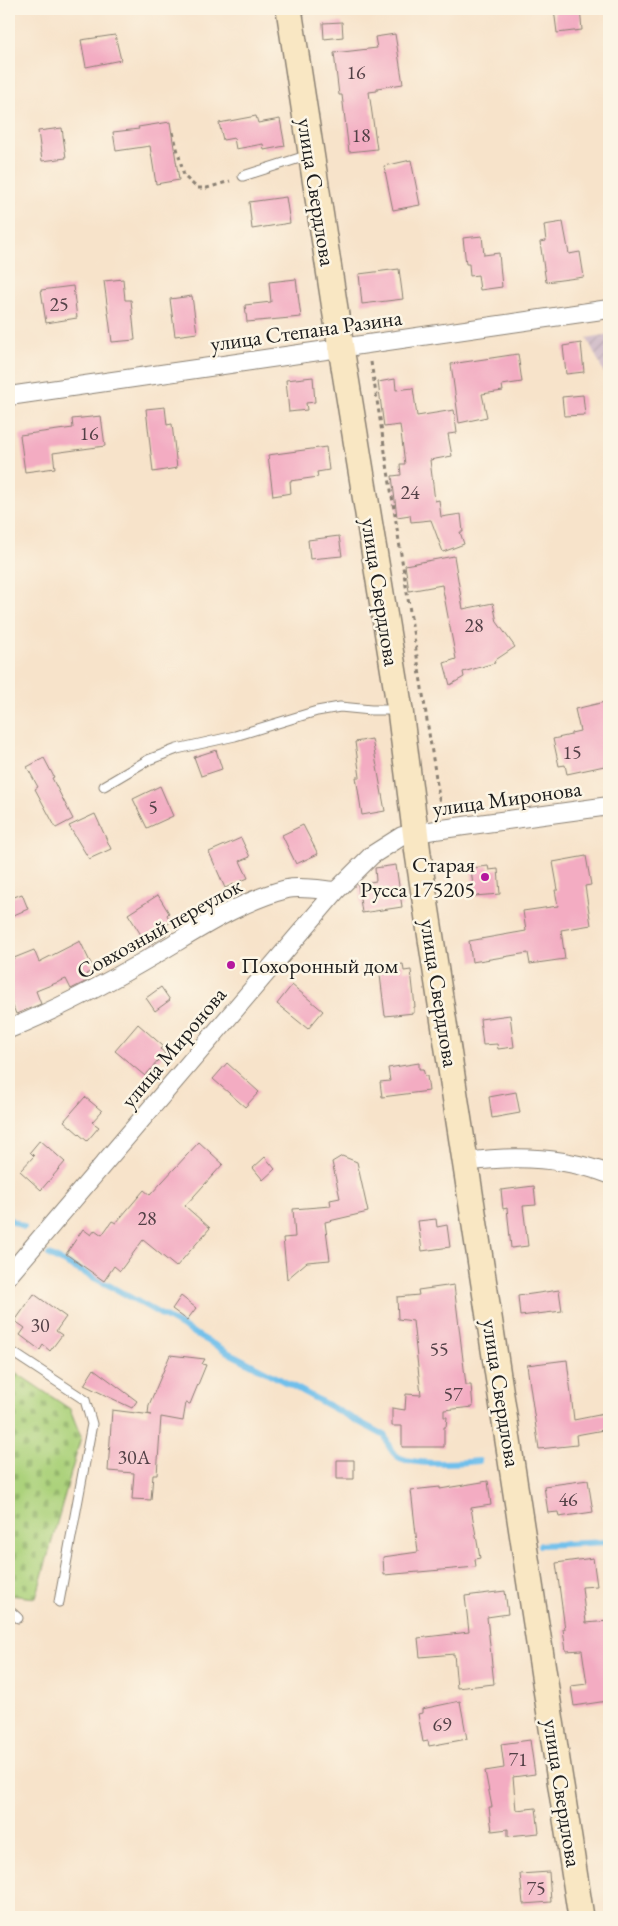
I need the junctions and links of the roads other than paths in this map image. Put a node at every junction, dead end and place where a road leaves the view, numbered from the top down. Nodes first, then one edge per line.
1 (290, 9) edge
2 (312, 154) junction
3 (243, 176) road end
4 (609, 309) edge
5 (341, 348) junction
6 (9, 396) edge
7 (400, 710) junction
8 (104, 786) dead end
9 (609, 806) edge
10 (416, 834) junction
11 (336, 891) junction
12 (9, 1029) edge
13 (466, 1162) junction
14 (609, 1174) edge
15 (9, 1274) edge
16 (9, 1350) edge
17 (59, 1602) dead end
18 (9, 1610) edge
19 (18, 1618) dead end
20 (581, 1917) edge

1 - 2 street, улица Свердлова
2 - 3 lane
2 - 5 street, улица Свердлова
4 - 5 street, улица Степана Разина
5 - 6 street, улица Степана Разина
5 - 7 street, улица Свердлова
7 - 8 lane
7 - 10 street, улица Свердлова
9 - 10 street, улица Миронова
10 - 11 street, улица Миронова
10 - 13 street, улица Свердлова
11 - 12 street, Совхозный переулок
11 - 15 street, улица Миронова
13 - 14 street
13 - 20 street, улица Свердлова
16 - 17 lane
18 - 19 lane

